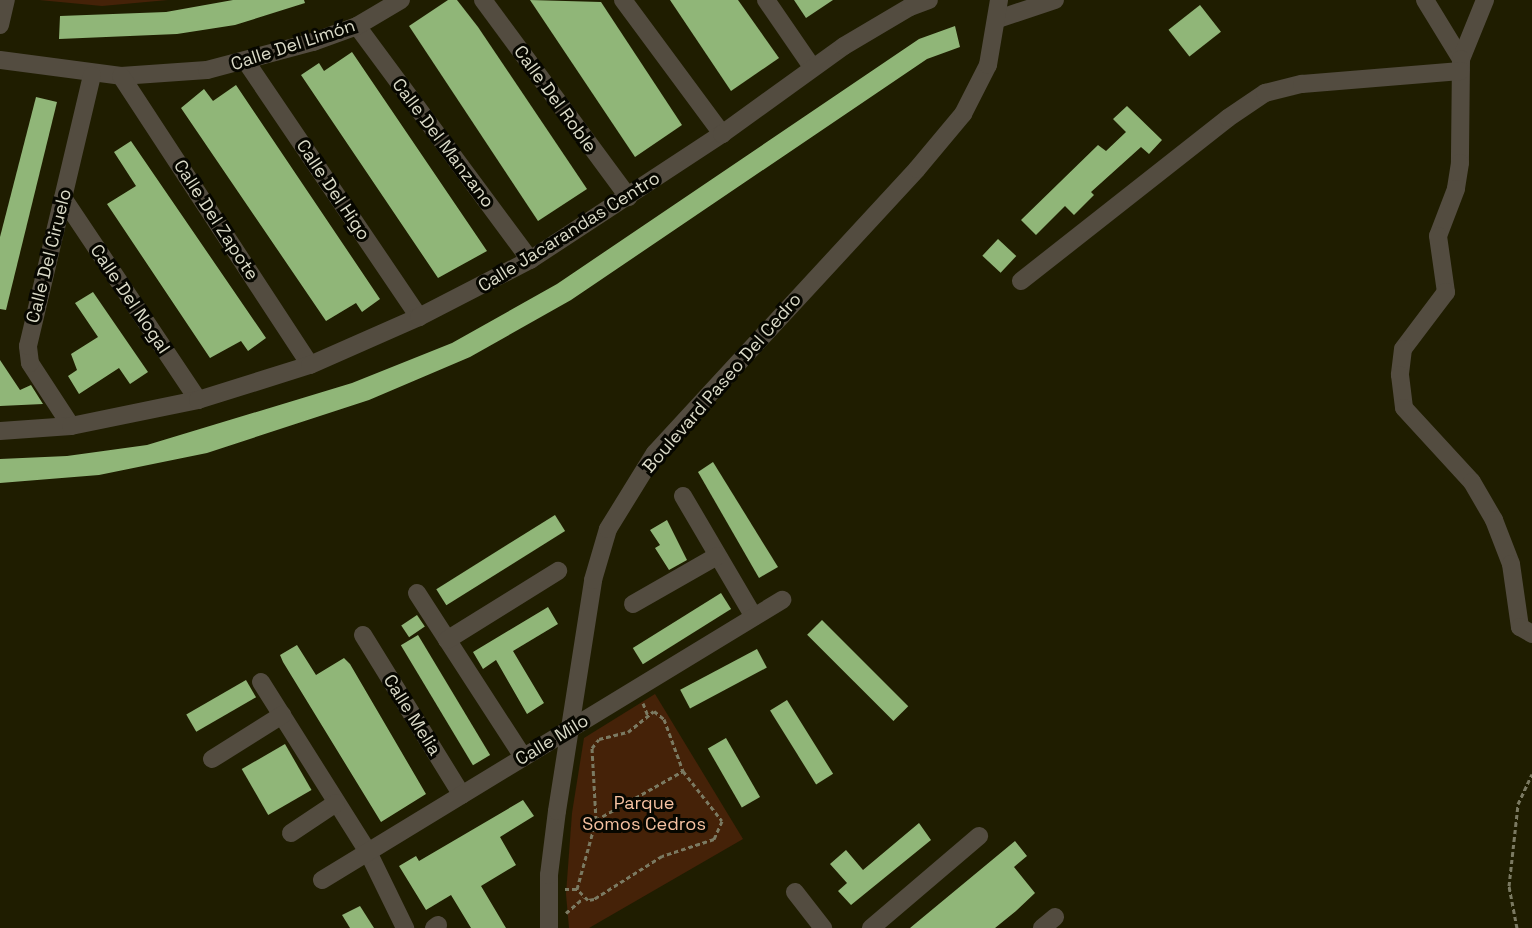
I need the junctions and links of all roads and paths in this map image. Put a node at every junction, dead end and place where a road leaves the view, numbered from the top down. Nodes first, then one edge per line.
1 (6, 0) edge
2 (401, 0) edge
3 (483, 0) edge
4 (623, 0) edge
5 (766, 0) edge
6 (929, 0) edge
7 (999, 0) edge
8 (1054, 0) edge
9 (1425, 0) edge
10 (1485, 0) edge
11 (908, 3) edge
12 (998, 19) junction
13 (0, 25) edge
14 (357, 26) junction
15 (0, 60) edge
16 (246, 63) junction
17 (1461, 65) junction
18 (812, 67) junction
19 (92, 75) junction
20 (121, 76) junction
21 (722, 134) junction
22 (628, 197) junction
23 (63, 198) junction
24 (530, 260) junction
25 (1021, 281) dead end
26 (419, 318) junction
27 (310, 364) junction
28 (198, 400) junction
29 (72, 426) junction
30 (0, 431) edge
31 (683, 496) dead end
32 (717, 556) junction
33 (558, 571) dead end
34 (417, 593) dead end
35 (782, 600) dead end
36 (633, 604) dead end
37 (753, 617) junction
38 (1532, 634) edge
39 (363, 635) dead end
40 (447, 640) junction
41 (261, 682) dead end
42 (282, 715) junction
43 (570, 729) junction
44 (523, 757) junction
45 (212, 759) dead end
46 (683, 771) junction
47 (1532, 774) edge
48 (462, 795) junction
49 (336, 802) junction
50 (596, 820) junction
51 (291, 833) dead end
52 (979, 836) dead end
53 (368, 852) junction
54 (322, 880) dead end
55 (795, 892) dead end
56 (405, 928) edge
57 (549, 928) edge
58 (823, 928) edge
59 (871, 928) edge
60 (1517, 928) edge

1 - 13 street
2 - 14 street, Calle Del Limón
3 - 22 street, Calle Del Roble
4 - 21 street
5 - 18 street
6 - 11 street, Calle Jacarandas Centro
7 - 12 street, Boulevard Paseo Del Cedro
8 - 12 street
9 - 17 street
10 - 17 street
11 - 18 street, Calle Jacarandas Centro
12 - 43 street, Boulevard Paseo Del Cedro
14 - 16 street, Calle Del Limón
14 - 24 street, Calle Del Manzano
15 - 19 street, Calle Del Limón
16 - 20 street, Calle Del Limón
16 - 26 street, Calle Del Higo
17 - 25 street
17 - 38 street
18 - 21 street, Calle Jacarandas Centro
19 - 20 street, Calle Del Limón
19 - 23 street, Calle Del Ciruelo
20 - 27 street, Calle Del Zapote
21 - 22 street, Calle Jacarandas Centro
22 - 24 street, Calle Jacarandas Centro
23 - 28 street, Calle Del Nogal
23 - 29 street, Calle Del Ciruelo
24 - 26 street, Calle Jacarandas Centro
26 - 27 street, Calle Jacarandas Centro
27 - 28 street, Calle Jacarandas Centro
28 - 29 street, Calle Jacarandas Centro
29 - 30 street, Calle Jacarandas Centro
31 - 32 street
32 - 36 street
32 - 37 street
33 - 40 street
34 - 40 street
35 - 37 street, Calle Milo
37 - 43 street, Calle Milo
39 - 48 street, Calle Melia
40 - 44 street
41 - 42 street
42 - 45 street
42 - 49 street
43 - 44 street, Calle Milo
43 - 57 street, Boulevard Paseo Del Cedro
44 - 48 street, Calle Milo
46 - 50 path
46 - 50 path
46 - 50 path
47 - 60 path
48 - 53 street, Calle Milo
49 - 51 street
49 - 53 street
52 - 59 street
53 - 54 street, Calle Milo
53 - 56 street
55 - 58 street

